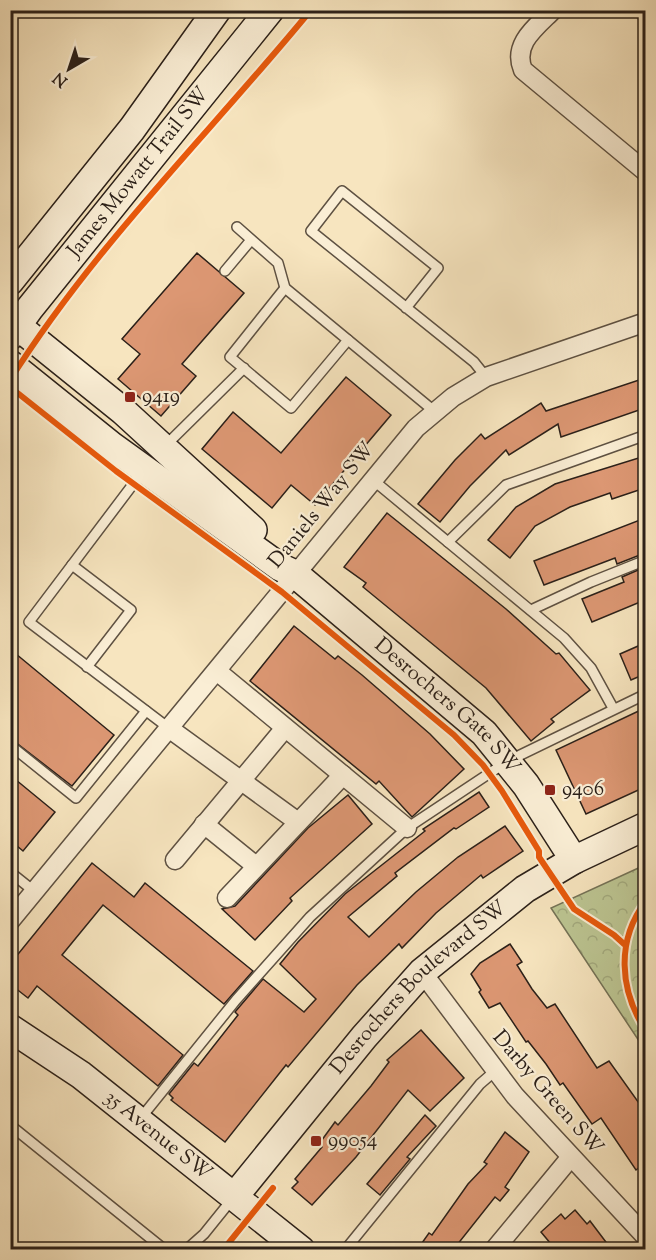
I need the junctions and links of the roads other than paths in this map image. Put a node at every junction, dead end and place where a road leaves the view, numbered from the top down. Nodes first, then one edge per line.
1 (218, 10) edge
2 (270, 10) edge
3 (553, 10) edge
4 (636, 10) edge
5 (645, 18) edge
6 (645, 172) edge
7 (237, 227) dead end
8 (251, 240) junction
9 (225, 271) dead end
10 (10, 281) edge
11 (285, 288) junction
12 (406, 308) junction
13 (645, 322) edge
14 (13, 328) edge
15 (348, 340) junction
16 (10, 364) edge
17 (244, 368) junction
18 (486, 377) junction
19 (434, 411) junction
20 (645, 435) edge
21 (164, 447) junction
22 (144, 469) junction
23 (373, 480) junction
24 (448, 542) junction
25 (645, 560) edge
26 (72, 565) junction
27 (295, 574) junction
28 (531, 610) junction
29 (87, 667) junction
30 (218, 672) junction
31 (645, 694) edge
32 (613, 708) junction
33 (146, 711) junction
34 (285, 728) junction
35 (170, 729) junction
36 (10, 745) edge
37 (508, 761) junction
38 (343, 775) junction
39 (242, 780) junction
40 (298, 822) junction
41 (204, 824) junction
42 (645, 826) edge
43 (407, 828) junction
44 (175, 860) dead end
45 (574, 860) junction
46 (256, 866) junction
47 (10, 872) edge
48 (35, 892) junction
49 (227, 898) dead end
50 (10, 921) edge
51 (422, 972) junction
52 (10, 1028) edge
53 (495, 1071) junction
54 (138, 1120) junction
55 (10, 1125) edge
56 (570, 1158) junction
57 (234, 1197) junction
58 (645, 1237) edge
59 (496, 1249) edge
60 (165, 1250) edge
61 (186, 1250) edge
62 (300, 1250) edge
63 (345, 1250) edge

1 - 10 street, James Mowatt Trail SW
2 - 14 street, James Mowatt Trail SW
3 - 6 street
4 - 5 lane
7 - 8 lane
8 - 9 lane
8 - 11 lane
11 - 15 lane
11 - 17 lane
12 - 12 lane
12 - 18 lane
13 - 18 street, Daniels Way SW
14 - 21 street, Desrochers Gate SW
15 - 17 lane
15 - 19 lane
16 - 22 street, Desrochers Gate SW
17 - 21 lane
18 - 19 street, Daniels Way SW
19 - 23 street, Daniels Way SW
20 - 24 lane
21 - 27 street, Desrochers Gate SW
22 - 26 lane
22 - 27 street, Desrochers Gate SW
23 - 24 lane
23 - 27 street, Daniels Way SW
24 - 28 lane
25 - 28 lane
26 - 29 lane
26 - 29 lane
27 - 30 street, Daniels Way SW
27 - 37 street, Desrochers Gate SW
28 - 32 lane
29 - 33 lane
30 - 34 street
30 - 35 street, Daniels Way SW
31 - 32 lane
32 - 37 lane
33 - 35 lane
33 - 36 lane
34 - 38 street
34 - 39 street
35 - 39 street
35 - 48 street, Daniels Way SW
37 - 43 lane
37 - 45 street, Desrochers Gate SW
38 - 40 street
38 - 43 street
39 - 40 street
39 - 41 street
40 - 46 street
41 - 44 street
41 - 46 street
42 - 45 street, Desrochers Boulevard SW
43 - 54 lane
45 - 51 street, Desrochers Boulevard SW
46 - 49 street
47 - 48 lane
48 - 50 street, Daniels Way SW
51 - 53 street, Darby Green SW
51 - 57 street, Desrochers Boulevard SW
52 - 54 street, 35 Avenue SW
53 - 56 street, Darby Green SW
53 - 63 lane
54 - 57 street, 35 Avenue SW
55 - 60 lane
56 - 58 street, Darby Green SW
56 - 59 street
57 - 61 lane
57 - 62 street, 35 Avenue SW

